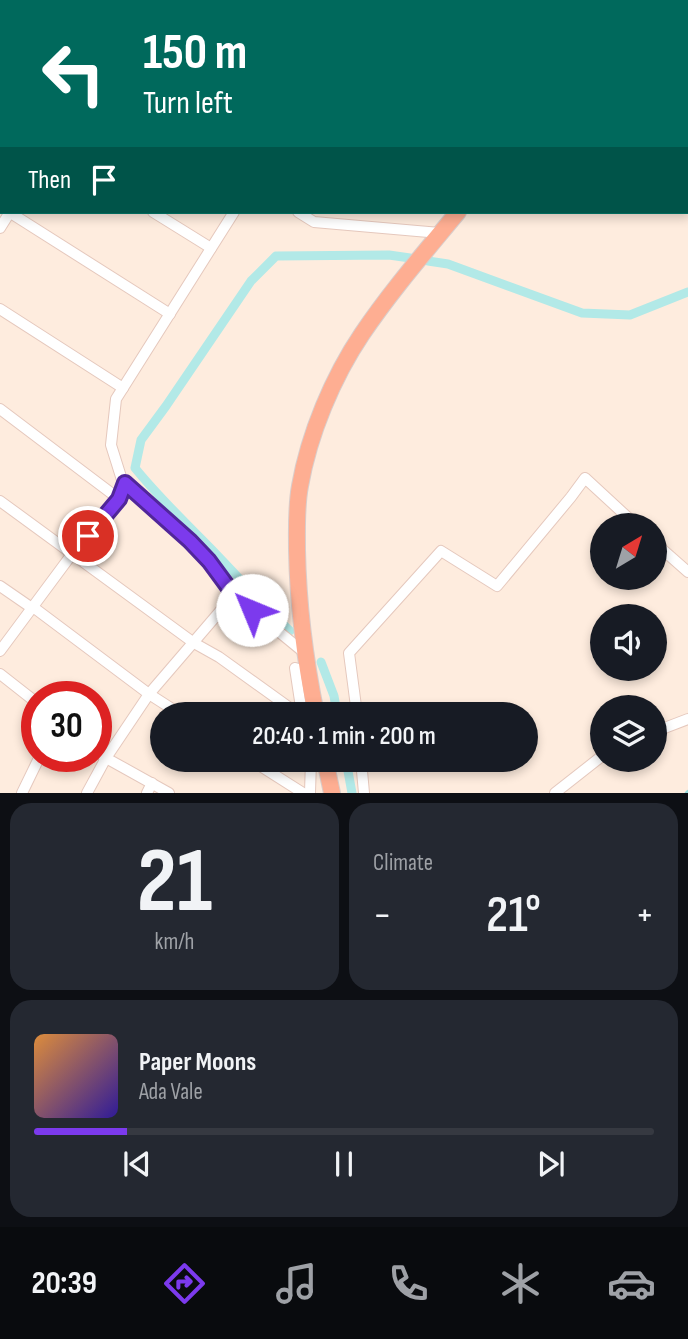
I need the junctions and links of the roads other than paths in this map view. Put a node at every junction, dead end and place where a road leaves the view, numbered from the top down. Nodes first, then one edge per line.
1 (13, 214) edge
2 (156, 214) edge
3 (233, 214) edge
4 (301, 214) edge
5 (456, 214) edge
6 (440, 233) junction
7 (211, 248) junction
8 (0, 309) edge
9 (170, 314) junction
10 (123, 388) junction
11 (0, 409) edge
12 (125, 483) junction
13 (119, 499) junction
14 (0, 501) edge
15 (623, 513) edge
16 (667, 553) edge
17 (72, 554) junction
18 (688, 572) edge
19 (0, 586) edge
20 (234, 595) junction
21 (33, 607) junction
22 (194, 643) junction
23 (0, 651) edge
24 (306, 654) junction
25 (307, 672) junction
26 (0, 674) edge
27 (21, 690) edge
28 (149, 694) junction
29 (161, 702) edge
30 (282, 702) edge
31 (300, 702) edge
32 (313, 702) edge
33 (355, 702) edge
34 (688, 719) edge
35 (667, 727) edge
36 (112, 749) edge
37 (112, 761) edge
38 (590, 765) edge
39 (32, 772) edge
40 (98, 772) edge
41 (270, 772) edge
42 (311, 772) edge
43 (327, 772) edge
44 (362, 772) edge
45 (152, 783) junction
46 (22, 793) edge
47 (87, 793) edge
48 (147, 793) edge
49 (169, 793) edge
50 (303, 793) edge
51 (310, 793) edge
52 (331, 793) edge
53 (364, 793) edge
54 (555, 793) edge

1 - 9 street
2 - 7 street
3 - 7 street
4 - 6 street
5 - 6 highway
6 - 24 highway
7 - 9 street
8 - 10 street
9 - 10 street
10 - 12 street
11 - 13 street
12 - 13 street
12 - 20 street
13 - 17 street
14 - 17 street
15 - 33 street
16 - 18 street
17 - 21 street
17 - 22 street
19 - 21 street
20 - 22 street
20 - 24 street
21 - 23 street
21 - 28 street
22 - 28 street
22 - 30 street
24 - 25 highway
25 - 31 street
25 - 32 highway
26 - 27 street
28 - 29 street
28 - 36 street
34 - 35 street
37 - 45 street
38 - 54 street
39 - 46 street
40 - 47 street
41 - 50 street
42 - 51 street
43 - 52 highway
44 - 53 street
45 - 48 street
45 - 49 street

